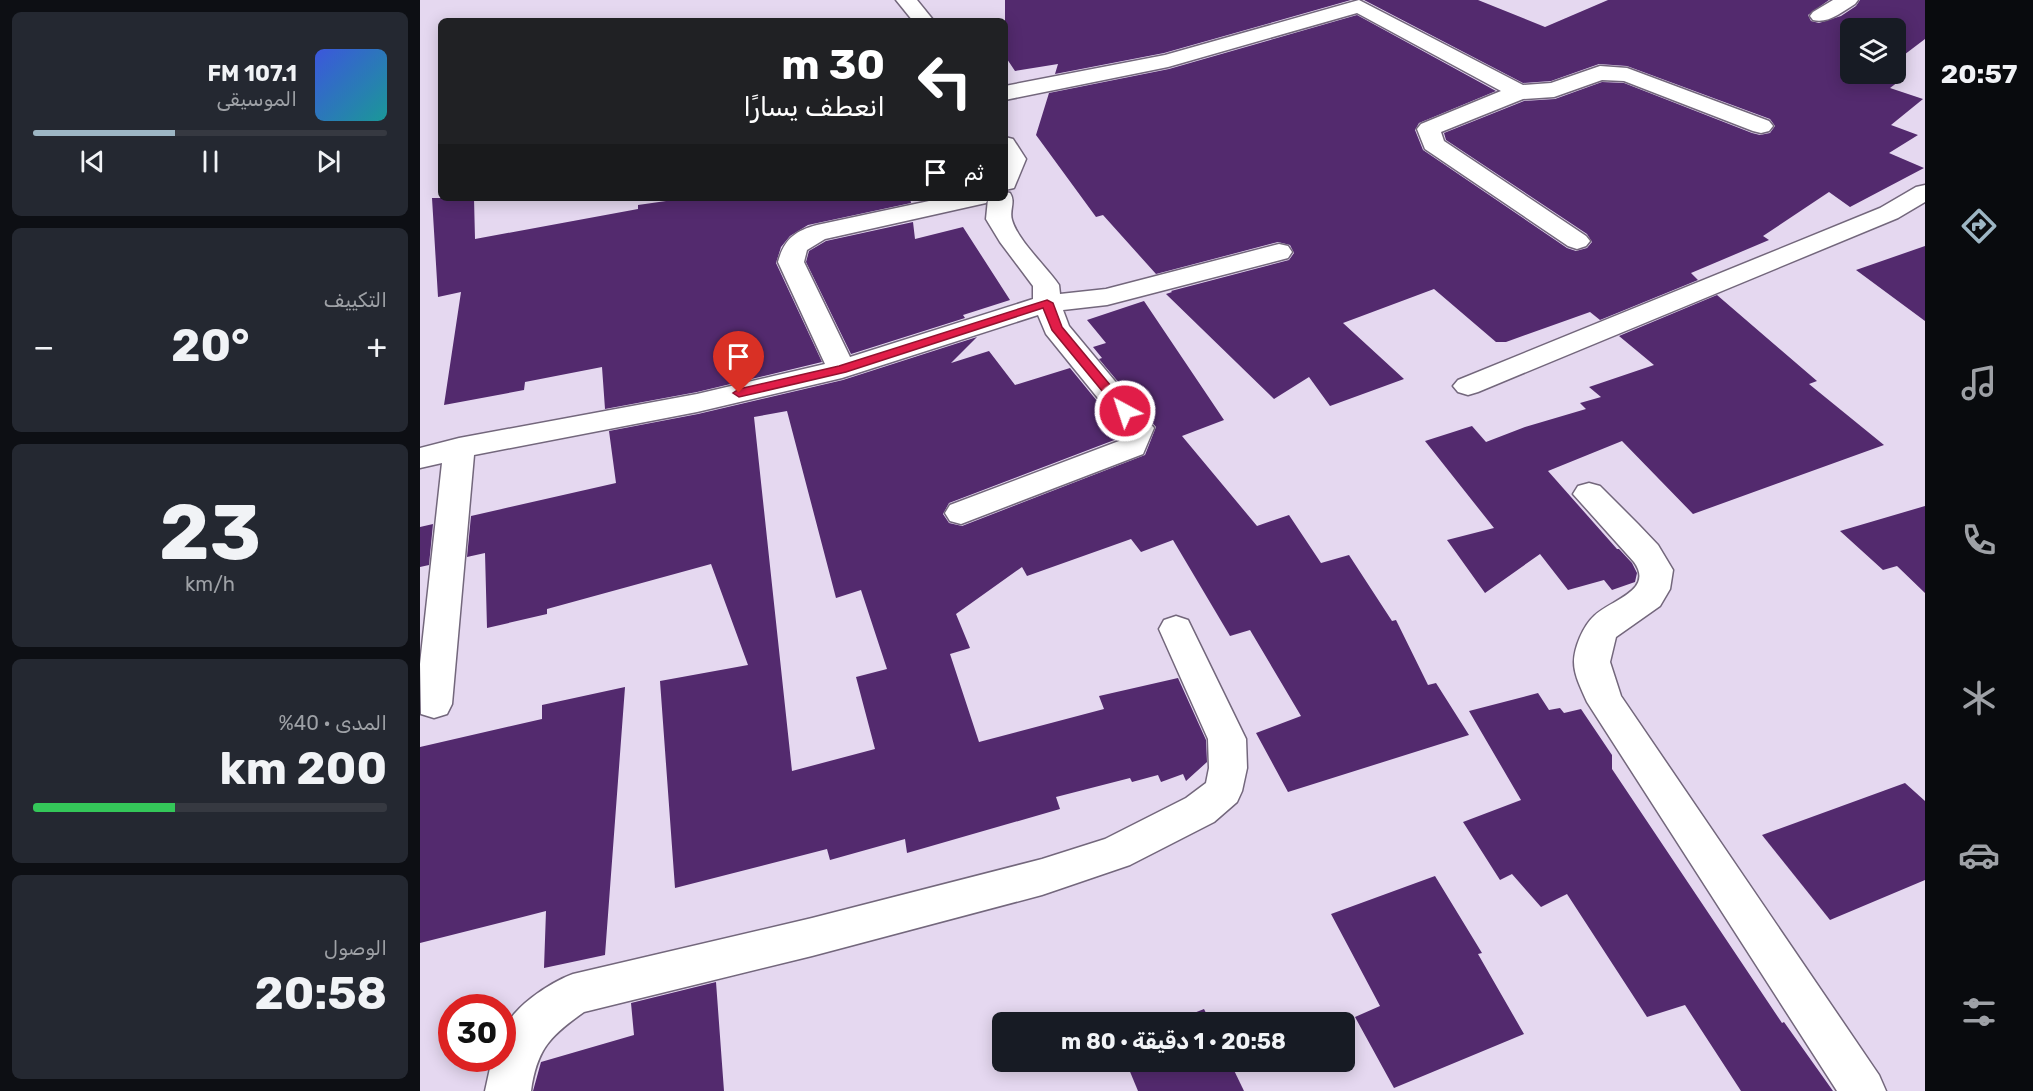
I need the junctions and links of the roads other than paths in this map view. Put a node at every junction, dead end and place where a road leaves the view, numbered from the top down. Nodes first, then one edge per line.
1 (906, 0) edge
2 (1848, 0) edge
3 (1365, 3) edge
4 (1820, 16) dead end
5 (921, 18) edge
6 (1008, 92) edge
7 (1519, 92) junction
8 (1761, 126) dead end
9 (1008, 149) edge
10 (1008, 175) edge
11 (1925, 192) edge
12 (963, 201) edge
13 (1001, 201) edge
14 (1577, 241) dead end
15 (1279, 252) dead end
16 (1047, 303) junction
17 (842, 369) junction
18 (1468, 386) dead end
19 (459, 448) junction
20 (420, 458) edge
21 (1589, 494) dead end
22 (961, 513) dead end
23 (1176, 629) dead end
24 (434, 704) dead end
25 (508, 1091) edge
26 (1863, 1091) edge

1 - 5 street
2 - 4 street
3 - 6 street
3 - 7 street
7 - 8 street
7 - 14 street
9 - 10 street
11 - 18 street
12 - 17 street
13 - 16 street
15 - 16 street
16 - 17 street
16 - 22 street
17 - 19 street
19 - 20 street
19 - 24 street
21 - 26 street
23 - 25 street

